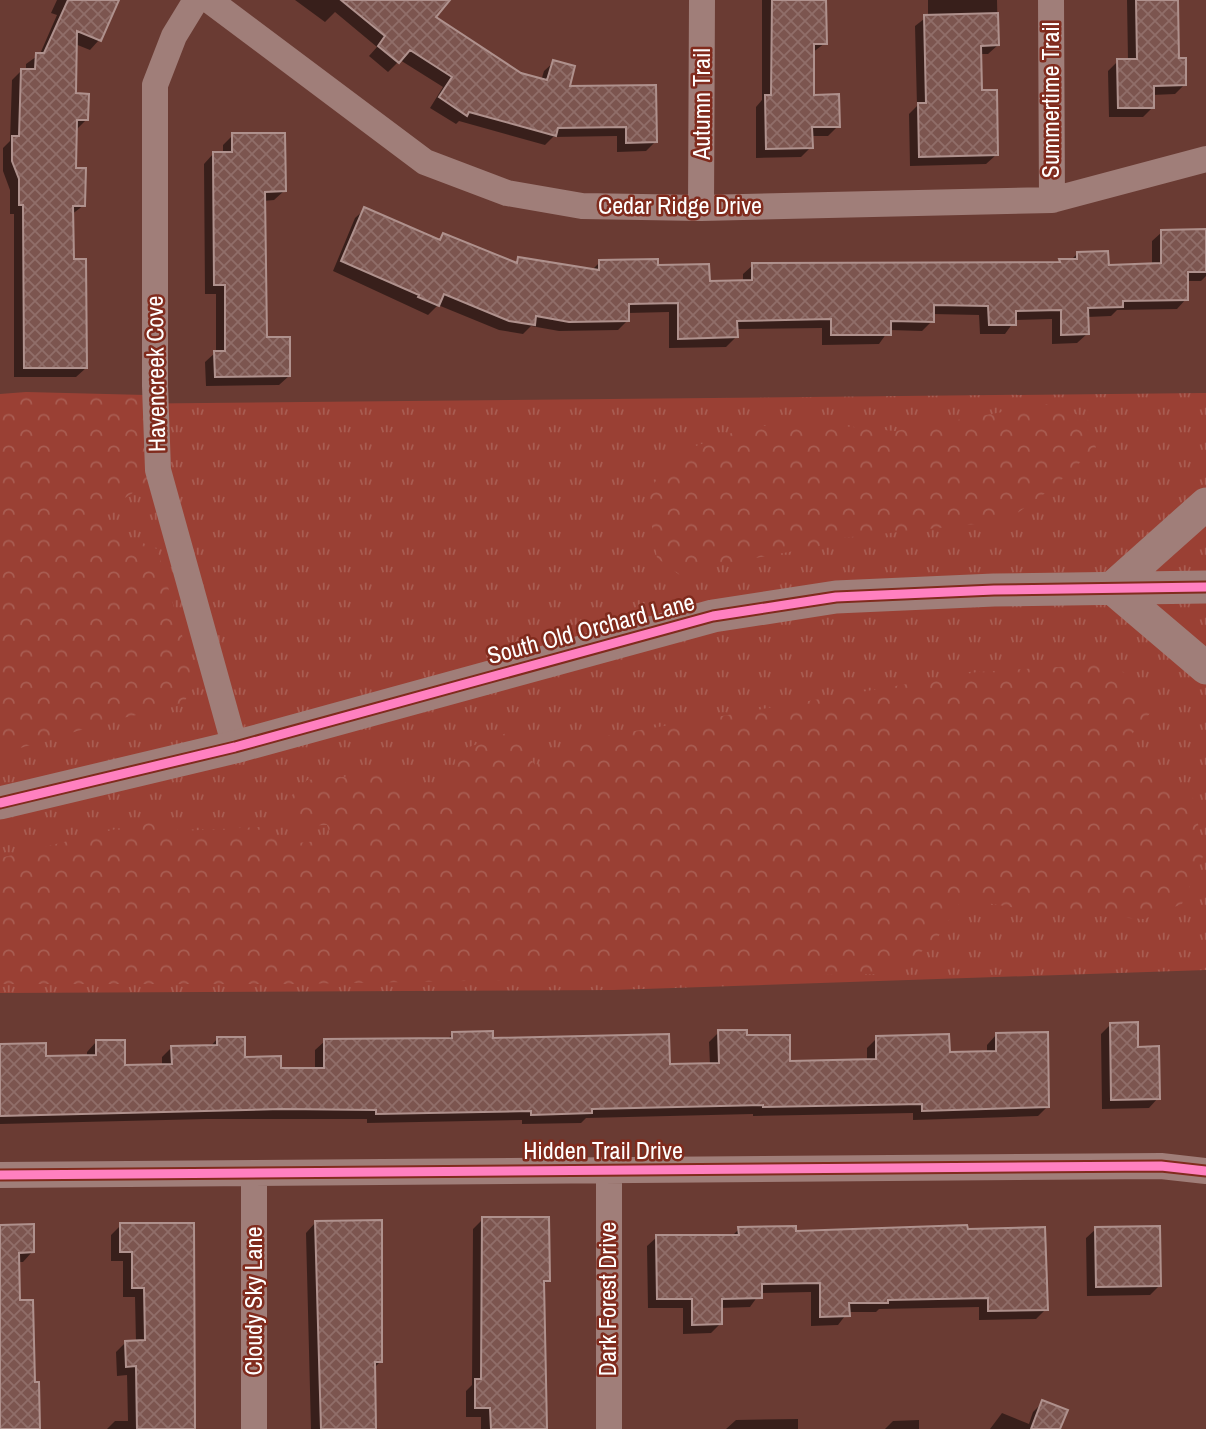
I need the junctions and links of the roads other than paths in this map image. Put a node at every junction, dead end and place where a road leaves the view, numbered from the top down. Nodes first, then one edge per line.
1 (196, 0) edge
2 (209, 0) edge
3 (702, 0) edge
4 (1051, 0) edge
5 (1206, 159) edge
6 (1052, 200) junction
7 (701, 208) junction
8 (1206, 504) edge
9 (1206, 587) edge
10 (1112, 588) junction
11 (1206, 668) edge
12 (235, 747) junction
13 (0, 803) edge
14 (609, 1170) junction
15 (1206, 1171) edge
16 (254, 1173) junction
17 (0, 1175) edge
18 (254, 1429) edge
19 (609, 1429) edge

1 - 12 street, Havencreek Cove
2 - 7 street, Cedar Ridge Drive
3 - 7 street, Autumn Trail
4 - 6 street, Summertime Trail
5 - 6 street, Cedar Ridge Drive
6 - 7 street, Cedar Ridge Drive
8 - 10 street
9 - 10 street, South Old Orchard Lane
10 - 11 street
10 - 12 street, South Old Orchard Lane
12 - 13 street, South Old Orchard Lane
14 - 15 street, Hidden Trail Drive
14 - 16 street, Hidden Trail Drive
14 - 19 street, Dark Forest Drive
16 - 17 street, Hidden Trail Drive
16 - 18 street, Cloudy Sky Lane

